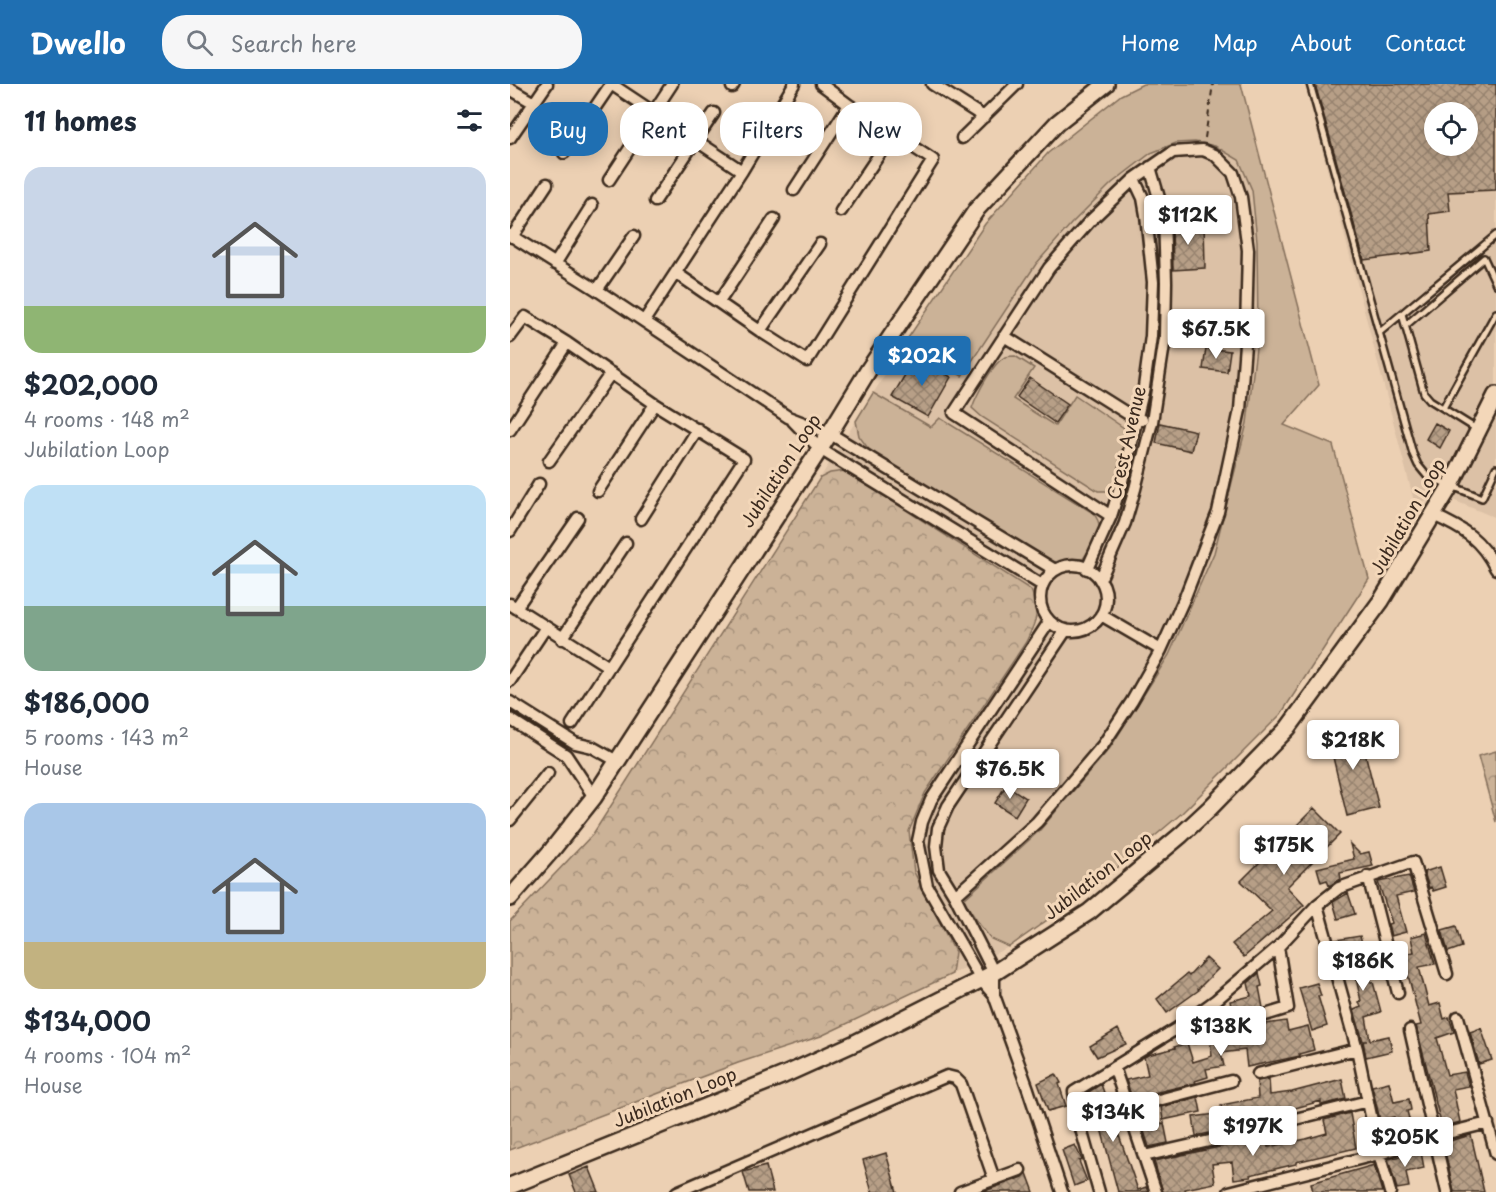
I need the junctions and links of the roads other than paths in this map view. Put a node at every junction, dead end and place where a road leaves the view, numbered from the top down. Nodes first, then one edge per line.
1 (546, 84) edge
2 (611, 84) edge
3 (672, 84) edge
4 (794, 84) edge
5 (821, 84) edge
6 (932, 84) edge
7 (1017, 84) edge
8 (1310, 84) edge
9 (1100, 86) edge
10 (510, 89) edge
11 (532, 102) edge
12 (535, 102) edge
13 (599, 102) edge
14 (637, 102) edge
15 (660, 102) edge
16 (845, 102) edge
17 (528, 112) edge
18 (714, 112) dead end
19 (984, 117) junction
20 (708, 121) edge
21 (836, 125) edge
22 (510, 138) edge
23 (962, 138) dead end
24 (708, 149) edge
25 (922, 153) edge
26 (625, 156) edge
27 (685, 156) edge
28 (878, 156) edge
29 (1150, 167) junction
30 (742, 171) junction
31 (1134, 179) junction
32 (609, 180) dead end
33 (547, 184) dead end
34 (794, 190) dead end
35 (655, 201) dead end
36 (592, 205) dead end
37 (841, 211) dead end
38 (774, 219) dead end
39 (1496, 235) edge
40 (511, 236) edge
41 (634, 236) dead end
42 (820, 244) dead end
43 (555, 264) junction
44 (676, 273) junction
45 (1496, 284) edge
46 (597, 290) junction
47 (719, 302) junction
48 (1496, 313) edge
49 (1402, 314) junction
50 (644, 321) junction
51 (1405, 326) junction
52 (512, 331) edge
53 (760, 331) junction
54 (1380, 332) junction
55 (1004, 336) junction
56 (567, 343) junction
57 (611, 373) junction
58 (1496, 395) edge
59 (655, 404) junction
60 (1443, 408) junction
61 (788, 417) junction
62 (1136, 419) junction
63 (1152, 422) junction
64 (698, 429) junction
65 (510, 430) edge
66 (1478, 430) junction
67 (829, 433) junction
68 (820, 449) junction
69 (549, 461) dead end
70 (1496, 468) edge
71 (539, 484) dead end
72 (1451, 485) junction
73 (598, 490) dead end
74 (1433, 515) junction
75 (1111, 516) junction
76 (578, 518) dead end
77 (640, 519) dead end
78 (510, 531) edge
79 (626, 543) dead end
80 (1087, 569) junction
81 (1496, 569) edge
82 (1055, 570) junction
83 (1100, 580) junction
84 (1042, 585) junction
85 (513, 606) edge
86 (1101, 615) junction
87 (1049, 622) junction
88 (546, 627) junction
89 (1066, 630) junction
90 (562, 639) junction
91 (1161, 650) junction
92 (609, 667) junction
93 (510, 681) edge
94 (510, 702) edge
95 (510, 719) edge
96 (572, 724) dead end
97 (575, 744) junction
98 (566, 755) junction
99 (617, 761) junction
100 (548, 773) dead end
101 (594, 797) junction
102 (510, 820) edge
103 (1368, 876) junction
104 (955, 896) junction
105 (510, 898) edge
106 (1317, 905) junction
107 (1278, 947) junction
108 (994, 973) junction
109 (1447, 974) dead end
110 (981, 981) junction
111 (1398, 993) dead end
112 (994, 995) junction
113 (1458, 1017) dead end
114 (1176, 1029) junction
115 (1410, 1030) dead end
116 (1357, 1049) junction
117 (1114, 1067) junction
118 (1258, 1074) dead end
119 (1231, 1081) dead end
120 (1368, 1101) junction
121 (1128, 1108) junction
122 (1488, 1123) junction
123 (1275, 1124) dead end
124 (1240, 1134) dead end
125 (1436, 1136) junction
126 (1379, 1154) junction
127 (1496, 1154) edge
128 (1144, 1156) junction
129 (1020, 1170) dead end
130 (994, 1179) junction
131 (510, 1186) edge
132 (677, 1192) edge
133 (960, 1192) edge
134 (1062, 1192) edge
135 (1099, 1192) edge
136 (1156, 1192) edge
137 (1229, 1192) edge
138 (1390, 1192) edge
139 (1448, 1192) edge

1 - 12 street
2 - 13 street
2 - 14 street
3 - 15 street
4 - 30 street
5 - 16 street
6 - 19 street
7 - 19 street
8 - 54 lane
9 - 67 main road, Jubilation Loop
10 - 11 street
17 - 22 street
18 - 20 street
19 - 23 street
21 - 34 street
24 - 30 street
25 - 53 street
26 - 32 street
27 - 35 street
28 - 37 street
29 - 31 street
29 - 63 street, Crest Avenue
29 - 91 street
30 - 44 street
31 - 55 street
31 - 62 street, Crest Avenue
33 - 40 street
36 - 43 street
38 - 47 street
39 - 49 lane
40 - 43 street
41 - 46 street
42 - 53 street
43 - 46 street
44 - 47 street
44 - 50 street
45 - 51 lane
46 - 50 street
47 - 53 street
48 - 60 lane
49 - 51 lane
49 - 54 lane
50 - 61 street
51 - 60 lane
52 - 56 street
54 - 72 lane
55 - 62 street
55 - 75 street
56 - 57 street
56 - 65 street
57 - 59 street
57 - 69 street
58 - 66 main road, Jubilation Loop
59 - 64 street
59 - 73 street
60 - 66 lane
61 - 67 street
61 - 68 street
62 - 63 street
62 - 75 street, Crest Avenue
63 - 83 street, Crest Avenue
64 - 77 street
64 - 92 street
66 - 72 main road, Jubilation Loop
67 - 68 main road, Jubilation Loop
67 - 82 street
68 - 84 street
68 - 99 main road, Jubilation Loop
70 - 72 lane
71 - 78 street
72 - 74 main road, Jubilation Loop
74 - 81 street
74 - 108 main road, Jubilation Loop
75 - 80 street, Crest Avenue
76 - 85 street
79 - 90 street
80 - 82 street
80 - 83 street
82 - 84 street
83 - 86 street
84 - 87 street
85 - 88 street
86 - 89 street
86 - 91 street
87 - 89 street
87 - 110 street
88 - 90 street
88 - 93 street
89 - 104 street
90 - 92 street
91 - 104 street
92 - 96 street
94 - 97 street
95 - 98 street
97 - 98 street
97 - 99 street
98 - 101 street
99 - 101 main road, Jubilation Loop
100 - 102 street
101 - 105 main road, Jubilation Loop
103 - 106 street
103 - 109 street
103 - 111 street
104 - 108 street
106 - 107 street
106 - 116 street
107 - 114 street
107 - 114 street
108 - 110 main road, Jubilation Loop
108 - 112 street
110 - 112 street
110 - 131 main road, Jubilation Loop
112 - 134 street
113 - 122 street
114 - 117 street
115 - 125 street
116 - 118 street
116 - 120 street
117 - 121 street
117 - 135 street
119 - 121 street
120 - 123 street
120 - 126 street
121 - 128 street
122 - 125 street
122 - 127 street
124 - 128 street
125 - 126 street
125 - 139 street
126 - 137 street
126 - 138 street
128 - 136 street
129 - 130 street
130 - 132 street
130 - 133 street

